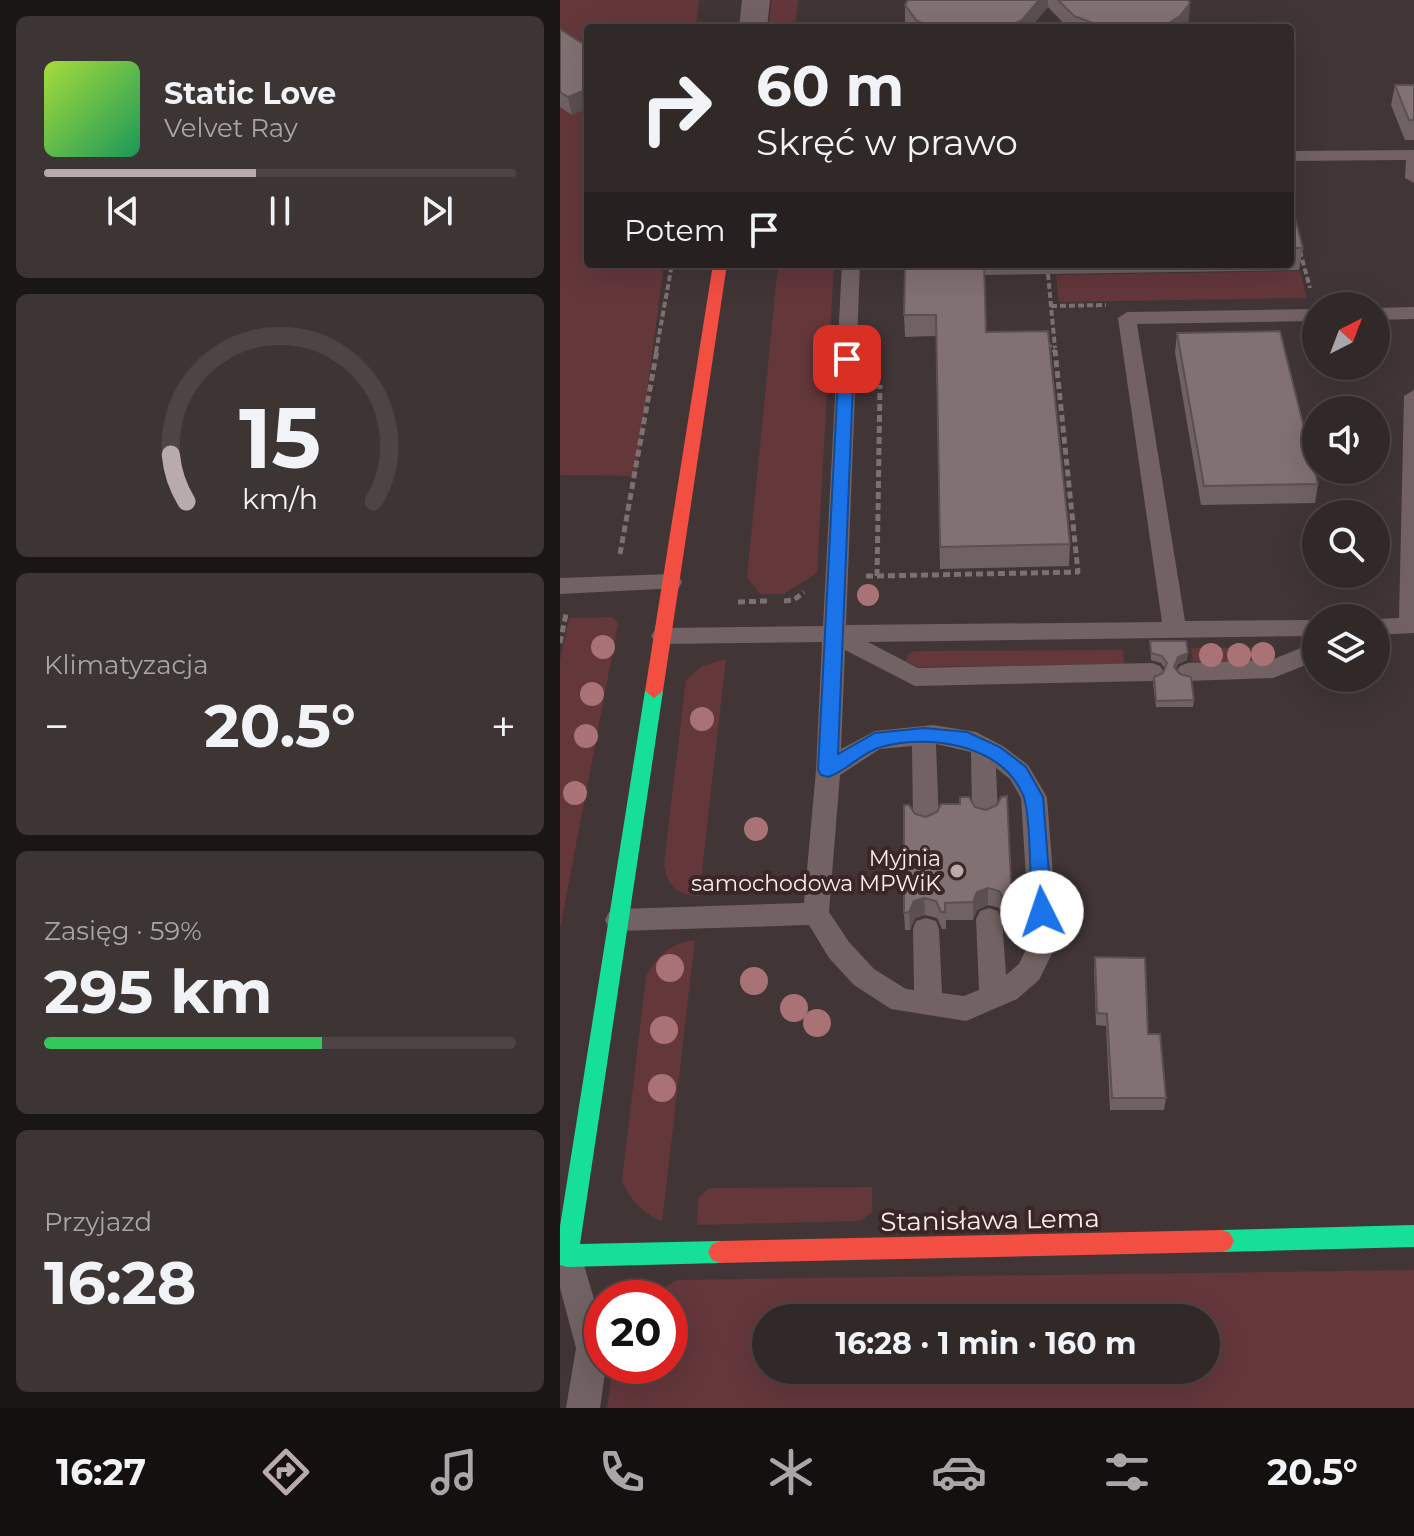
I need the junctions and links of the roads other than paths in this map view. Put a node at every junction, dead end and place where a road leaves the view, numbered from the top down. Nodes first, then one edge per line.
1 (756, 0) edge
2 (753, 24) edge
3 (1294, 156) edge
4 (1414, 178) edge
5 (719, 268) edge
6 (851, 268) edge
7 (1414, 313) edge
8 (1390, 314) edge
9 (1302, 315) edge
10 (1414, 396) edge
11 (671, 582) junction
12 (560, 586) edge
13 (1302, 628) edge
14 (1390, 631) edge
15 (1175, 632) junction
16 (834, 634) junction
17 (663, 636) junction
18 (1412, 638) edge
19 (1302, 657) edge
20 (1152, 672) dead end
21 (1188, 672) dead end
22 (924, 735) junction
23 (983, 747) junction
24 (828, 770) junction
25 (985, 815) edge
26 (926, 822) edge
27 (816, 914) junction
28 (989, 919) dead end
29 (618, 920) junction
30 (926, 929) dead end
31 (993, 996) junction
32 (928, 1003) junction
33 (573, 1138) edge
34 (1414, 1236) edge
35 (563, 1256) edge
36 (583, 1408) edge

1 - 2 street
3 - 4 lane
5 - 11 street
6 - 16 lane
7 - 8 lane
9 - 15 lane
10 - 18 lane
11 - 12 lane
11 - 17 street
13 - 15 lane
14 - 18 lane
15 - 16 lane
16 - 17 lane
16 - 20 lane
16 - 24 lane
17 - 29 street
19 - 21 lane
22 - 23 lane
22 - 24 lane
22 - 26 lane
23 - 25 lane
23 - 31 lane
24 - 27 lane
27 - 29 lane
27 - 32 lane
28 - 31 lane
29 - 33 street
30 - 32 lane
31 - 32 lane
33 - 35 street
34 - 35 street, Stanisława Lema
35 - 36 lane

